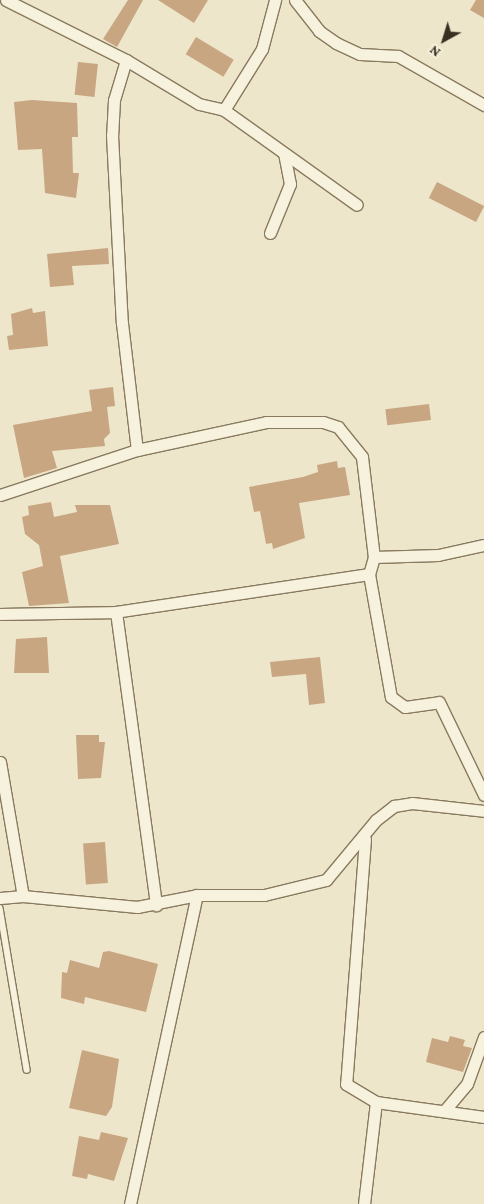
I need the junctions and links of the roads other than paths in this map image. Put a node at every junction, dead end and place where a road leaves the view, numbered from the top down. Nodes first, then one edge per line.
1 (6, 0) edge
2 (275, 0) edge
3 (295, 0) edge
4 (126, 60) junction
5 (482, 99) edge
6 (224, 110) junction
7 (284, 154) junction
8 (358, 205) dead end
9 (270, 233) dead end
10 (137, 450) junction
11 (0, 495) edge
12 (484, 545) edge
13 (374, 558) junction
14 (369, 574) junction
15 (116, 612) junction
16 (0, 614) edge
17 (0, 762) edge
18 (484, 795) edge
19 (484, 811) edge
20 (364, 839) junction
21 (197, 895) junction
22 (24, 896) junction
23 (0, 898) edge
24 (156, 905) junction
25 (0, 908) edge
26 (484, 1037) edge
27 (27, 1070) dead end
28 (376, 1102) junction
29 (445, 1110) junction
30 (484, 1117) edge
31 (130, 1204) edge
32 (364, 1204) edge

1 - 4 street
2 - 6 street
3 - 5 street
4 - 6 street
4 - 10 street
6 - 7 street
7 - 8 street
7 - 9 street
10 - 11 street
10 - 13 street
12 - 13 street
13 - 14 street
14 - 15 street
14 - 18 street
15 - 16 street
15 - 24 street
17 - 22 street
19 - 20 street
20 - 21 street
20 - 28 street
21 - 24 street
21 - 31 street
22 - 23 street
22 - 24 street
25 - 27 lane
26 - 29 street
28 - 29 street
28 - 32 street
29 - 30 street

